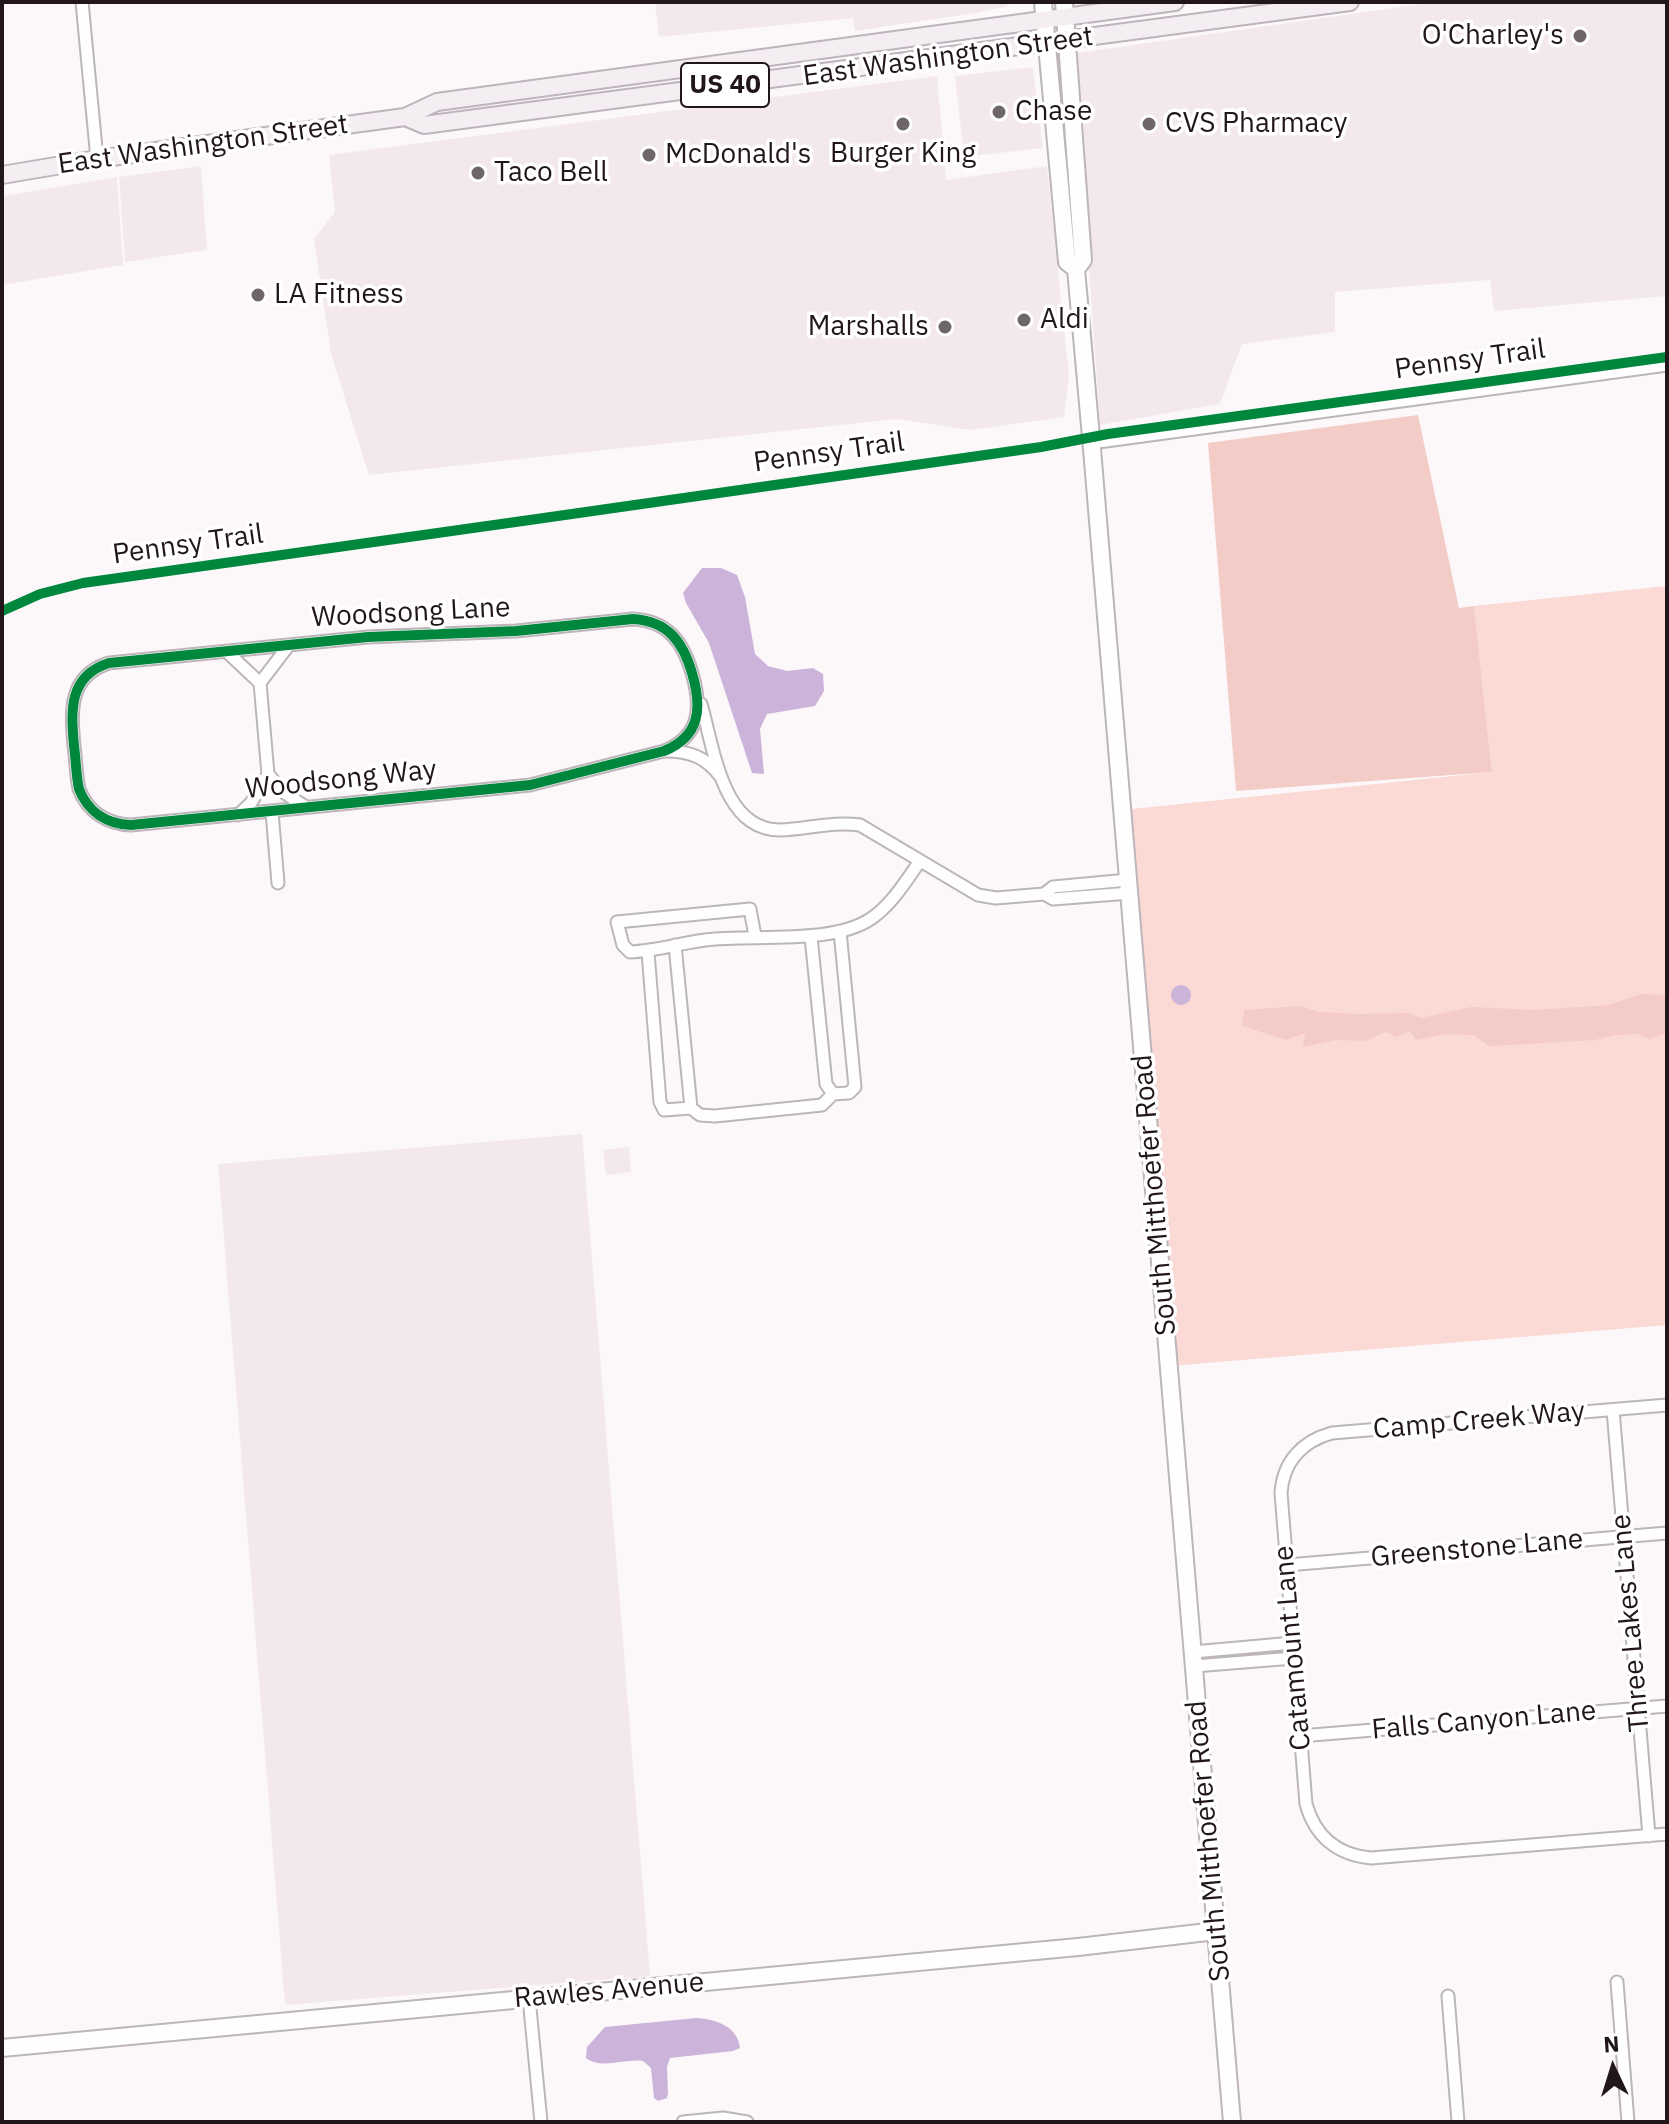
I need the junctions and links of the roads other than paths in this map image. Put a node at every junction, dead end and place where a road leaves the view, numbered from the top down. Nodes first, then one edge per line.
1 (82, 2) edge
2 (1175, 2) edge
3 (1350, 2) edge
4 (1064, 9) edge
5 (1051, 30) edge
6 (405, 117) junction
7 (97, 159) junction
8 (2, 175) edge
9 (1076, 269) junction
10 (1667, 365) edge
11 (1091, 443) junction
12 (289, 645) junction
13 (226, 651) junction
14 (260, 683) junction
15 (698, 696) junction
16 (74, 748) joint
17 (663, 752) junction
18 (268, 774) junction
19 (724, 783) junction
20 (306, 807) junction
21 (272, 812) junction
22 (238, 815) junction
23 (920, 861) junction
24 (278, 883) dead end
25 (1129, 887) junction
26 (840, 931) junction
27 (755, 936) junction
28 (811, 937) junction
29 (675, 945) junction
30 (648, 952) junction
31 (833, 1094) junction
32 (691, 1108) junction
33 (1667, 1405) edge
34 (1613, 1410) junction
35 (1296, 1453) joint
36 (1667, 1533) edge
37 (1624, 1537) junction
38 (1287, 1565) junction
39 (1293, 1643) junction
40 (1294, 1658) junction
41 (1194, 1659) junction
42 (1667, 1706) edge
43 (1638, 1709) junction
44 (1300, 1736) junction
45 (1667, 1834) edge
46 (1649, 1836) junction
47 (1216, 1931) junction
48 (1617, 1982) dead end
49 (1448, 1996) dead end
50 (529, 1998) junction
51 (2, 2048) edge
52 (541, 2122) edge
53 (683, 2122) edge
54 (747, 2122) edge
55 (1232, 2122) edge
56 (1458, 2122) edge
57 (1628, 2122) edge

1 - 7 street
2 - 4 main road, East Washington Street / US 40
3 - 5 main road, East Washington Street / US 40
4 - 5 main road, East Washington Street / US 40
4 - 5 main road
5 - 6 main road, East Washington Street / US 40
5 - 6 main road, East Washington Street / US 40
5 - 9 main road, South Mitthoefer Road
5 - 9 main road, South Mitthoefer Road
6 - 7 main road, East Washington Street / US 40
7 - 8 main road, East Washington Street / US 40
9 - 11 main road, South Mitthoefer Road
10 - 11 street
11 - 25 main road, South Mitthoefer Road
12 - 13 street, Woodsong Lane
12 - 14 street
12 - 15 street, Woodsong Lane
13 - 14 street
13 - 16 street, Woodsong Lane
14 - 18 street
15 - 17 street
15 - 19 street, Woodsong Lane
16 - 22 street, Woodsong Way
17 - 19 street, Woodsong Way
17 - 20 street, Woodsong Way
18 - 20 street
18 - 22 street
19 - 23 street, Woodsong Way
20 - 21 street, Woodsong Way
21 - 22 street, Woodsong Way
21 - 24 street
23 - 25 street, Woodsong Way
23 - 26 street
25 - 41 main road, South Mitthoefer Road
26 - 28 street
26 - 31 street
27 - 28 street
27 - 29 street
27 - 30 street
28 - 31 street
29 - 30 street
29 - 32 street
30 - 32 street
31 - 32 street
33 - 34 street, Camp Creek Way
34 - 35 street, Camp Creek Way
34 - 37 street, Three Lakes Lane
35 - 38 street, Catamount Lane
36 - 37 street, Greenstone Lane
37 - 38 street, Greenstone Lane
37 - 43 street, Three Lakes Lane
38 - 39 street, Catamount Lane
39 - 40 street, Catamount Lane
39 - 41 street
40 - 41 street
40 - 44 street, Catamount Lane
41 - 47 main road, South Mitthoefer Road
42 - 43 street, Falls Canyon Lane
43 - 44 street, Falls Canyon Lane
43 - 46 street, Three Lakes Lane
44 - 46 street, Catamount Lane
45 - 46 street
47 - 50 main road, Rawles Avenue
47 - 55 main road, South Mitthoefer Road
48 - 57 street
49 - 56 street
50 - 51 main road, Rawles Avenue
50 - 52 street
53 - 54 street

